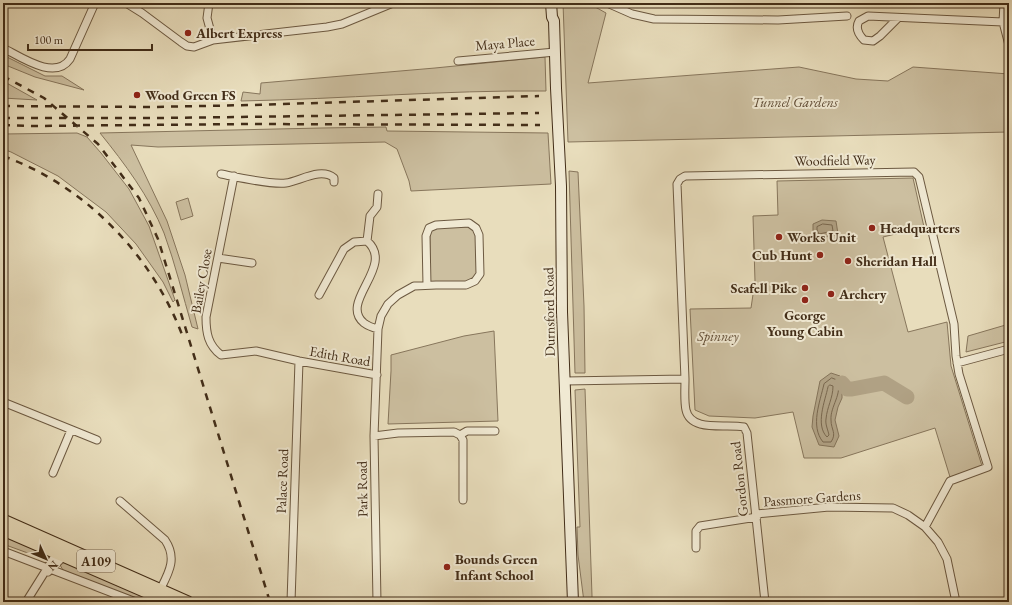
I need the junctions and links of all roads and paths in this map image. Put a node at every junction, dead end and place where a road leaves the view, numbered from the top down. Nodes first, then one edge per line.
1 (94, 3) edge
2 (126, 3) edge
3 (209, 3) edge
4 (393, 3) edge
5 (551, 3) edge
6 (557, 3) edge
7 (608, 3) edge
8 (1004, 3) edge
9 (847, 16) dead end
10 (898, 18) junction
11 (554, 21) junction
12 (1003, 22) junction
13 (213, 40) junction
14 (1009, 45) edge
15 (3, 48) edge
16 (555, 52) junction
17 (458, 61) dead end
18 (220, 174) dead end
19 (234, 176) junction
20 (334, 182) dead end
21 (378, 194) dead end
22 (367, 241) junction
23 (218, 258) junction
24 (252, 263) dead end
25 (427, 285) junction
26 (319, 295) dead end
27 (378, 329) junction
28 (1009, 349) edge
29 (299, 361) junction
30 (957, 363) junction
31 (377, 376) junction
32 (685, 379) junction
33 (564, 381) junction
34 (3, 402) edge
35 (71, 430) junction
36 (494, 431) dead end
37 (460, 435) junction
38 (374, 436) junction
39 (97, 440) dead end
40 (53, 473) dead end
41 (464, 500) dead end
42 (120, 501) dead end
43 (757, 516) junction
44 (3, 520) edge
45 (925, 527) junction
46 (3, 530) edge
47 (696, 548) dead end
48 (3, 550) edge
49 (64, 551) junction
50 (50, 568) junction
51 (159, 593) junction
52 (26, 602) edge
53 (136, 602) edge
54 (169, 602) edge
55 (188, 602) edge
56 (291, 602) edge
57 (377, 602) edge
58 (573, 602) edge
59 (765, 602) edge
60 (956, 602) edge

1 - 15 street
2 - 13 street
3 - 13 street
4 - 13 street
5 - 11 main road, Durnsford Road
6 - 11 main road, Durnsford Road
7 - 9 street
8 - 12 street
10 - 10 street
10 - 12 street
11 - 16 main road, Durnsford Road
12 - 14 street
16 - 17 street, Maya Place
16 - 33 main road, Durnsford Road
18 - 19 street
19 - 20 street
19 - 23 street, Bailey Close
21 - 22 street
22 - 26 street
22 - 27 street
23 - 24 street
23 - 29 street, Bailey Close
25 - 25 street
25 - 27 street, Park Road
27 - 31 street, Park Road
28 - 30 street
29 - 31 street, Edith Road
29 - 56 street, Palace Road
30 - 32 street, Woodfield Way
30 - 45 street, Woodfield Way
31 - 38 street, Park Road
32 - 33 street
32 - 43 street, Gordon Road
33 - 58 main road, Durnsford Road
34 - 35 street
35 - 39 street
35 - 40 street
36 - 37 street
37 - 38 street
37 - 41 street
38 - 57 street, Park Road
42 - 51 street
43 - 45 street, Passmore Gardens
43 - 47 street, Passmore Gardens
43 - 59 street, Gordon Road
44 - 49 main road, A109
45 - 60 street, Passmore Gardens
46 - 49 main road, A109
48 - 50 street
49 - 50 street
49 - 51 main road, A109
50 - 52 street
50 - 53 street
51 - 54 main road, A109
51 - 55 main road, A109

